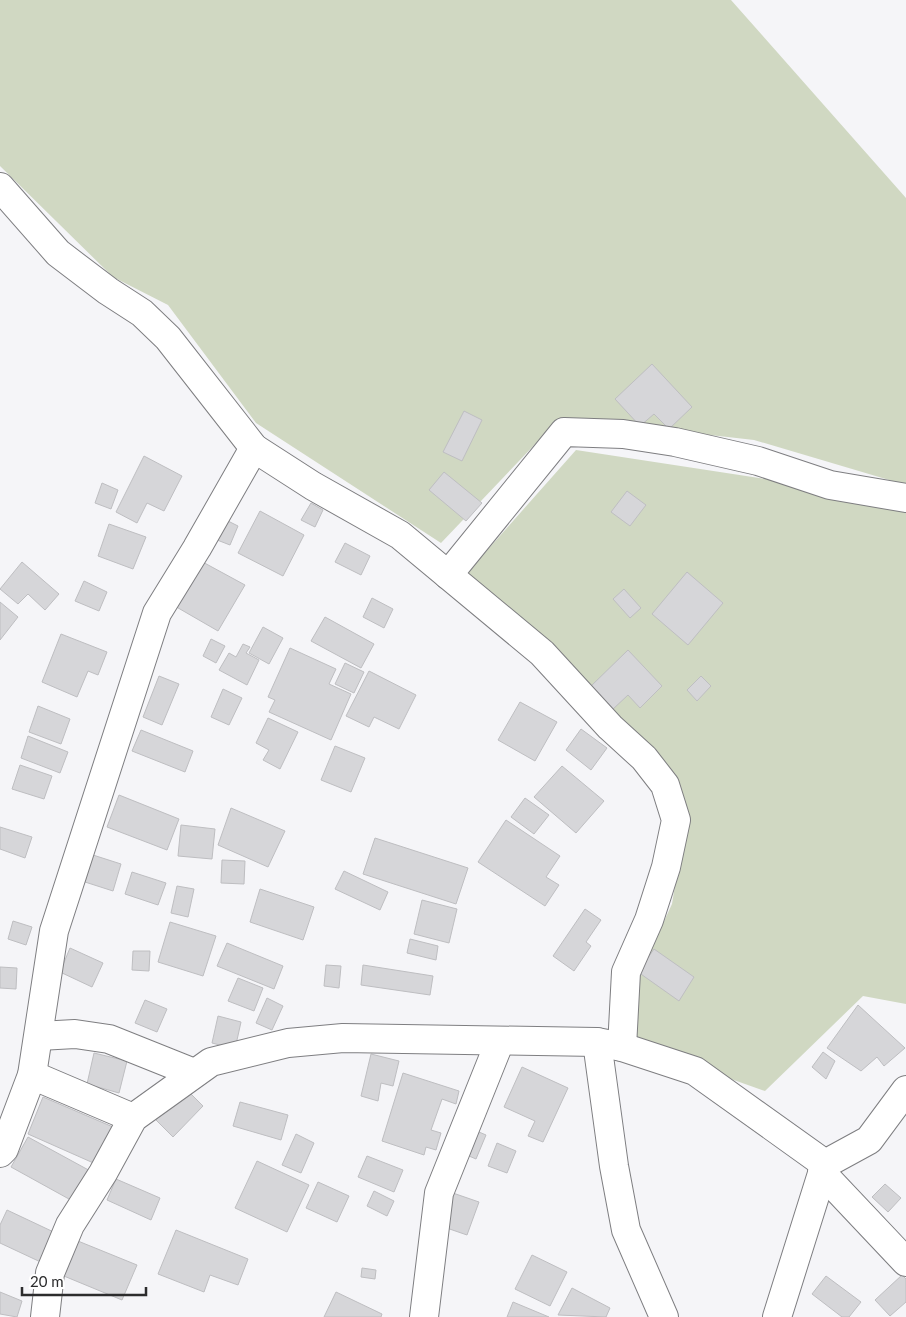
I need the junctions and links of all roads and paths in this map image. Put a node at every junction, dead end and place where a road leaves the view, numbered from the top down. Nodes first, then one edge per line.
1 (0, 187) edge
2 (254, 448) junction
3 (906, 498) edge
4 (448, 575) junction
5 (39, 1036) junction
6 (500, 1041) junction
7 (610, 1044) junction
8 (194, 1073) junction
9 (32, 1075) junction
10 (905, 1092) edge
11 (132, 1118) junction
12 (0, 1153) edge
13 (823, 1169) junction
14 (906, 1262) edge
15 (45, 1317) edge
16 (424, 1317) edge
17 (664, 1317) edge
18 (777, 1317) edge

1 - 2 street
2 - 4 street
2 - 5 street
3 - 4 street
4 - 7 street
5 - 8 street
5 - 9 street
6 - 7 street
6 - 8 street
6 - 16 street
7 - 13 street
7 - 17 street
8 - 11 street
9 - 11 street
9 - 12 street
10 - 13 street
11 - 15 street
13 - 14 street
13 - 18 street

